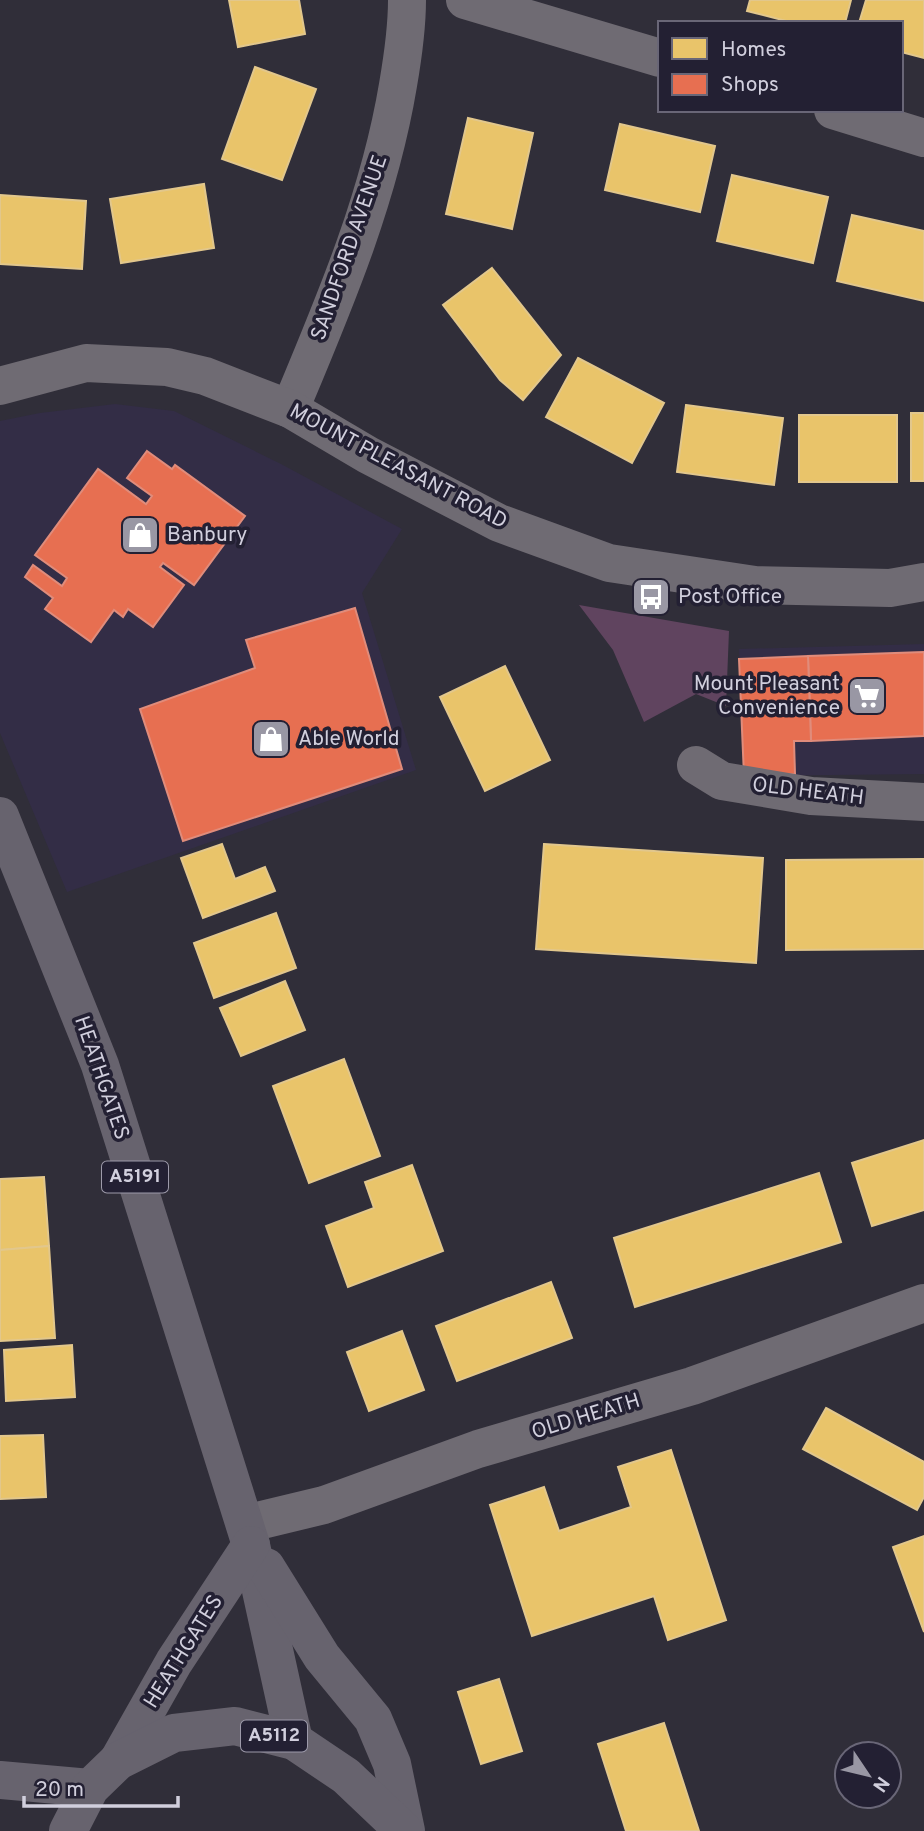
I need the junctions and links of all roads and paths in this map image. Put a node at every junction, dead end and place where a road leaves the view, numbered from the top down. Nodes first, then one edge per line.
1 (407, 0) edge
2 (465, 0) edge
3 (658, 57) edge
4 (839, 112) edge
5 (924, 138) edge
6 (0, 386) edge
7 (290, 409) junction
8 (924, 582) edge
9 (696, 765) dead end
10 (924, 802) edge
11 (0, 816) edge
12 (924, 1303) edge
13 (248, 1534) junction
14 (294, 1741) junction
15 (118, 1760) junction
16 (0, 1780) edge
17 (90, 1788) junction
18 (68, 1831) edge
19 (405, 1831) edge

1 - 7 street, SANDFORD AVENUE
2 - 3 street
4 - 5 street
6 - 7 street, MOUNT PLEASANT ROAD
7 - 8 street, MOUNT PLEASANT ROAD
9 - 10 street, OLD HEATH
11 - 13 main road, HEATHGATES / A5191
12 - 13 street, OLD HEATH
13 - 14 main road, HEATHGATES / A5191
13 - 15 main road, HEATHGATES
13 - 19 main road, A5191
14 - 15 main road, A5112
14 - 19 main road, A5112
15 - 17 main road, A5112
16 - 17 main road
17 - 18 main road, A5112

